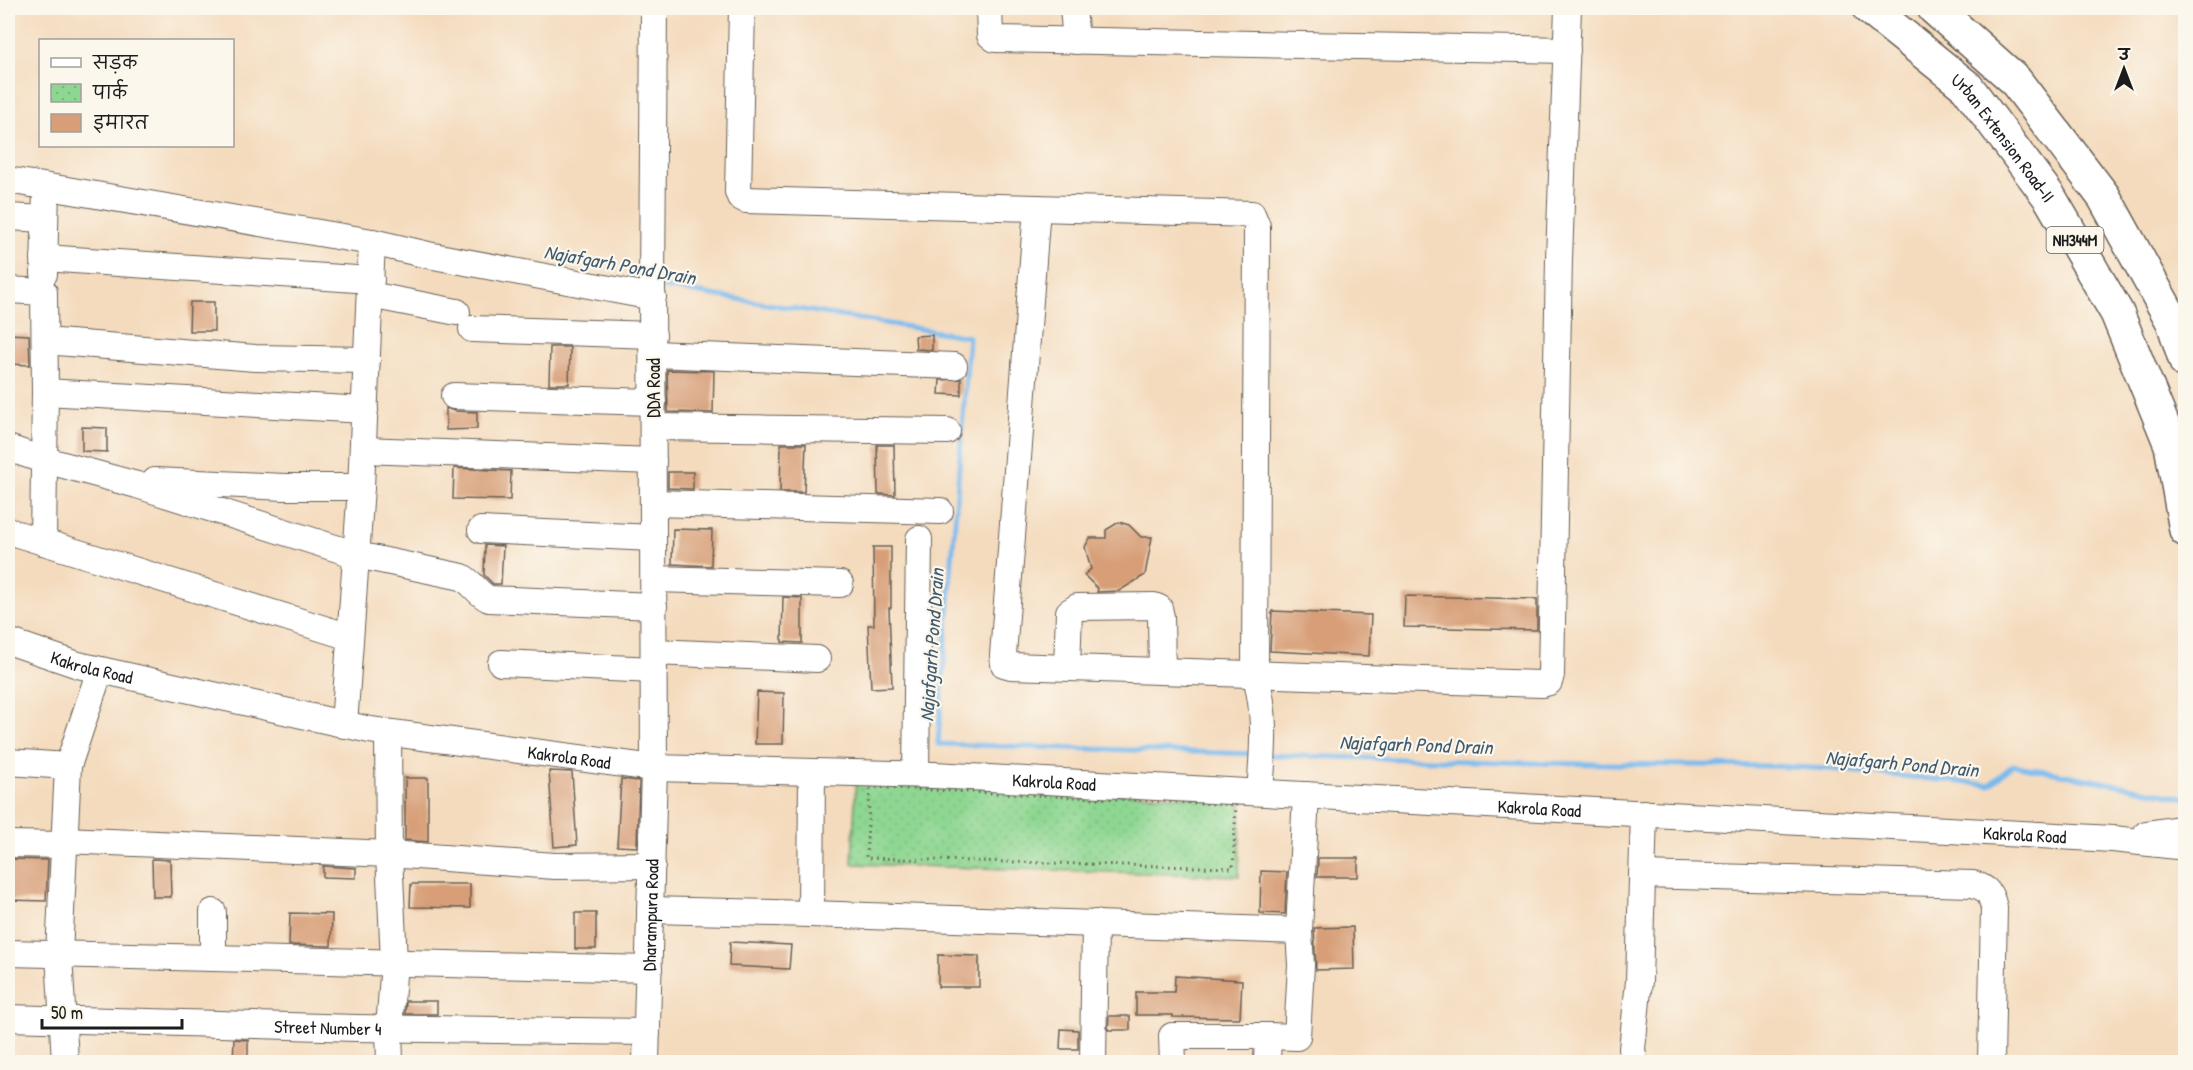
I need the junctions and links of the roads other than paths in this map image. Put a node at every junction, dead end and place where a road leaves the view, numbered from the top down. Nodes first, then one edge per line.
1 (654, 8) edge
2 (742, 8) edge
3 (989, 8) edge
4 (1073, 8) edge
5 (1568, 8) edge
6 (1869, 8) edge
7 (1934, 8) edge
8 (1076, 41) junction
9 (1567, 50) junction
10 (8, 180) edge
11 (46, 188) junction
12 (1036, 208) junction
13 (8, 218) edge
14 (45, 219) junction
15 (372, 242) junction
16 (44, 258) junction
17 (652, 286) junction
18 (370, 287) junction
19 (8, 290) edge
20 (44, 292) junction
21 (45, 341) junction
22 (652, 344) junction
23 (367, 360) junction
24 (2186, 362) edge
25 (954, 366) dead end
26 (45, 392) junction
27 (454, 396) dead end
28 (653, 402) junction
29 (365, 410) junction
30 (653, 427) junction
31 (947, 431) dead end
32 (8, 448) edge
33 (363, 450) junction
34 (45, 460) junction
35 (653, 461) junction
36 (113, 478) junction
37 (362, 487) junction
38 (652, 503) junction
39 (940, 512) dead end
40 (481, 530) dead end
41 (2186, 530) edge
42 (8, 531) edge
43 (653, 538) junction
44 (919, 539) dead end
45 (43, 542) junction
46 (357, 555) junction
47 (654, 579) junction
48 (840, 584) dead end
49 (654, 606) junction
50 (351, 637) junction
51 (8, 641) edge
52 (817, 659) dead end
53 (654, 661) junction
54 (501, 663) dead end
55 (1067, 668) junction
56 (100, 670) junction
57 (1162, 671) junction
58 (1255, 674) junction
59 (344, 725) junction
60 (388, 733) junction
61 (8, 762) edge
62 (68, 766) junction
63 (654, 768) junction
64 (812, 772) junction
65 (916, 774) junction
66 (1260, 792) junction
67 (1306, 795) junction
68 (1644, 813) junction
69 (2186, 828) edge
70 (2113, 839) junction
71 (64, 842) junction
72 (8, 844) edge
73 (2186, 848) edge
74 (389, 854) junction
75 (652, 865) junction
76 (1642, 875) junction
77 (650, 910) junction
78 (213, 912) dead end
79 (811, 914) junction
80 (1095, 923) junction
81 (1299, 931) junction
82 (8, 953) edge
83 (59, 954) junction
84 (213, 958) junction
85 (394, 963) junction
86 (649, 969) junction
87 (8, 1018) edge
88 (64, 1020) junction
89 (389, 1029) junction
90 (647, 1032) junction
91 (1268, 1036) junction
92 (65, 1062) edge
93 (390, 1062) edge
94 (646, 1062) edge
95 (1093, 1062) edge
96 (1173, 1062) edge
97 (1267, 1062) edge
98 (1634, 1062) edge
99 (1991, 1062) edge

1 - 17 street, DDA Road
2 - 12 street
3 - 8 street
4 - 8 street
5 - 9 street
6 - 41 highway, Urban Extension Road-II / NH344M
7 - 24 highway, NH344M
8 - 9 street
9 - 58 street
10 - 11 street
11 - 14 street
11 - 15 street
12 - 55 street
12 - 58 street
13 - 14 street
14 - 16 street
15 - 17 street
15 - 18 street
16 - 18 street
16 - 20 street
17 - 22 street, DDA Road
18 - 22 street
18 - 23 street
19 - 20 street
20 - 21 street
21 - 23 street
21 - 26 street
22 - 25 street
22 - 28 street, DDA Road
23 - 29 street
26 - 29 street
26 - 34 street
27 - 28 street
28 - 30 street, DDA Road
29 - 33 street
30 - 31 street
30 - 35 street, DDA Road
32 - 34 street
33 - 35 street
33 - 37 street
34 - 36 street
34 - 45 street
35 - 38 street, DDA Road
36 - 37 street
36 - 46 street
37 - 46 street
38 - 39 street
38 - 43 street, DDA Road
40 - 43 street
42 - 45 street
43 - 47 street, DDA Road
44 - 65 street
45 - 50 street
46 - 49 street
46 - 50 street
47 - 48 street
47 - 49 street, DDA Road
49 - 53 street, DDA Road
50 - 59 street
51 - 56 street, Kakrola Road
52 - 53 street
53 - 54 street
53 - 63 street, DDA Road
55 - 57 street
55 - 57 street
56 - 59 street, Kakrola Road
56 - 62 street
57 - 58 street
58 - 66 street
59 - 60 street, Kakrola Road
60 - 63 street, Kakrola Road
60 - 74 street
61 - 62 street
62 - 71 street
63 - 64 street, Kakrola Road
63 - 75 street, Dharampura Road
64 - 65 street, Kakrola Road
64 - 79 street
65 - 66 street, Kakrola Road
66 - 67 street, Kakrola Road
67 - 68 street, Kakrola Road
67 - 81 street
68 - 70 street, Kakrola Road
68 - 76 street
69 - 70 street
70 - 73 street
71 - 72 street
71 - 74 street
71 - 83 street
74 - 75 street
74 - 85 street
75 - 77 street, Dharampura Road
76 - 98 street
76 - 99 street
77 - 79 street
77 - 86 street, Dharampura Road
78 - 84 street
79 - 80 street
80 - 81 street
80 - 95 street
81 - 91 street
82 - 83 street
83 - 84 street
83 - 88 street
84 - 85 street
85 - 86 street
85 - 89 street
86 - 90 street, Dharampura Road
87 - 88 street, Street Number 4
88 - 89 street, Street Number 4
88 - 92 street
89 - 90 street, Street Number 4
89 - 93 street
90 - 94 street, Dharampura Road
91 - 96 street
91 - 97 street

